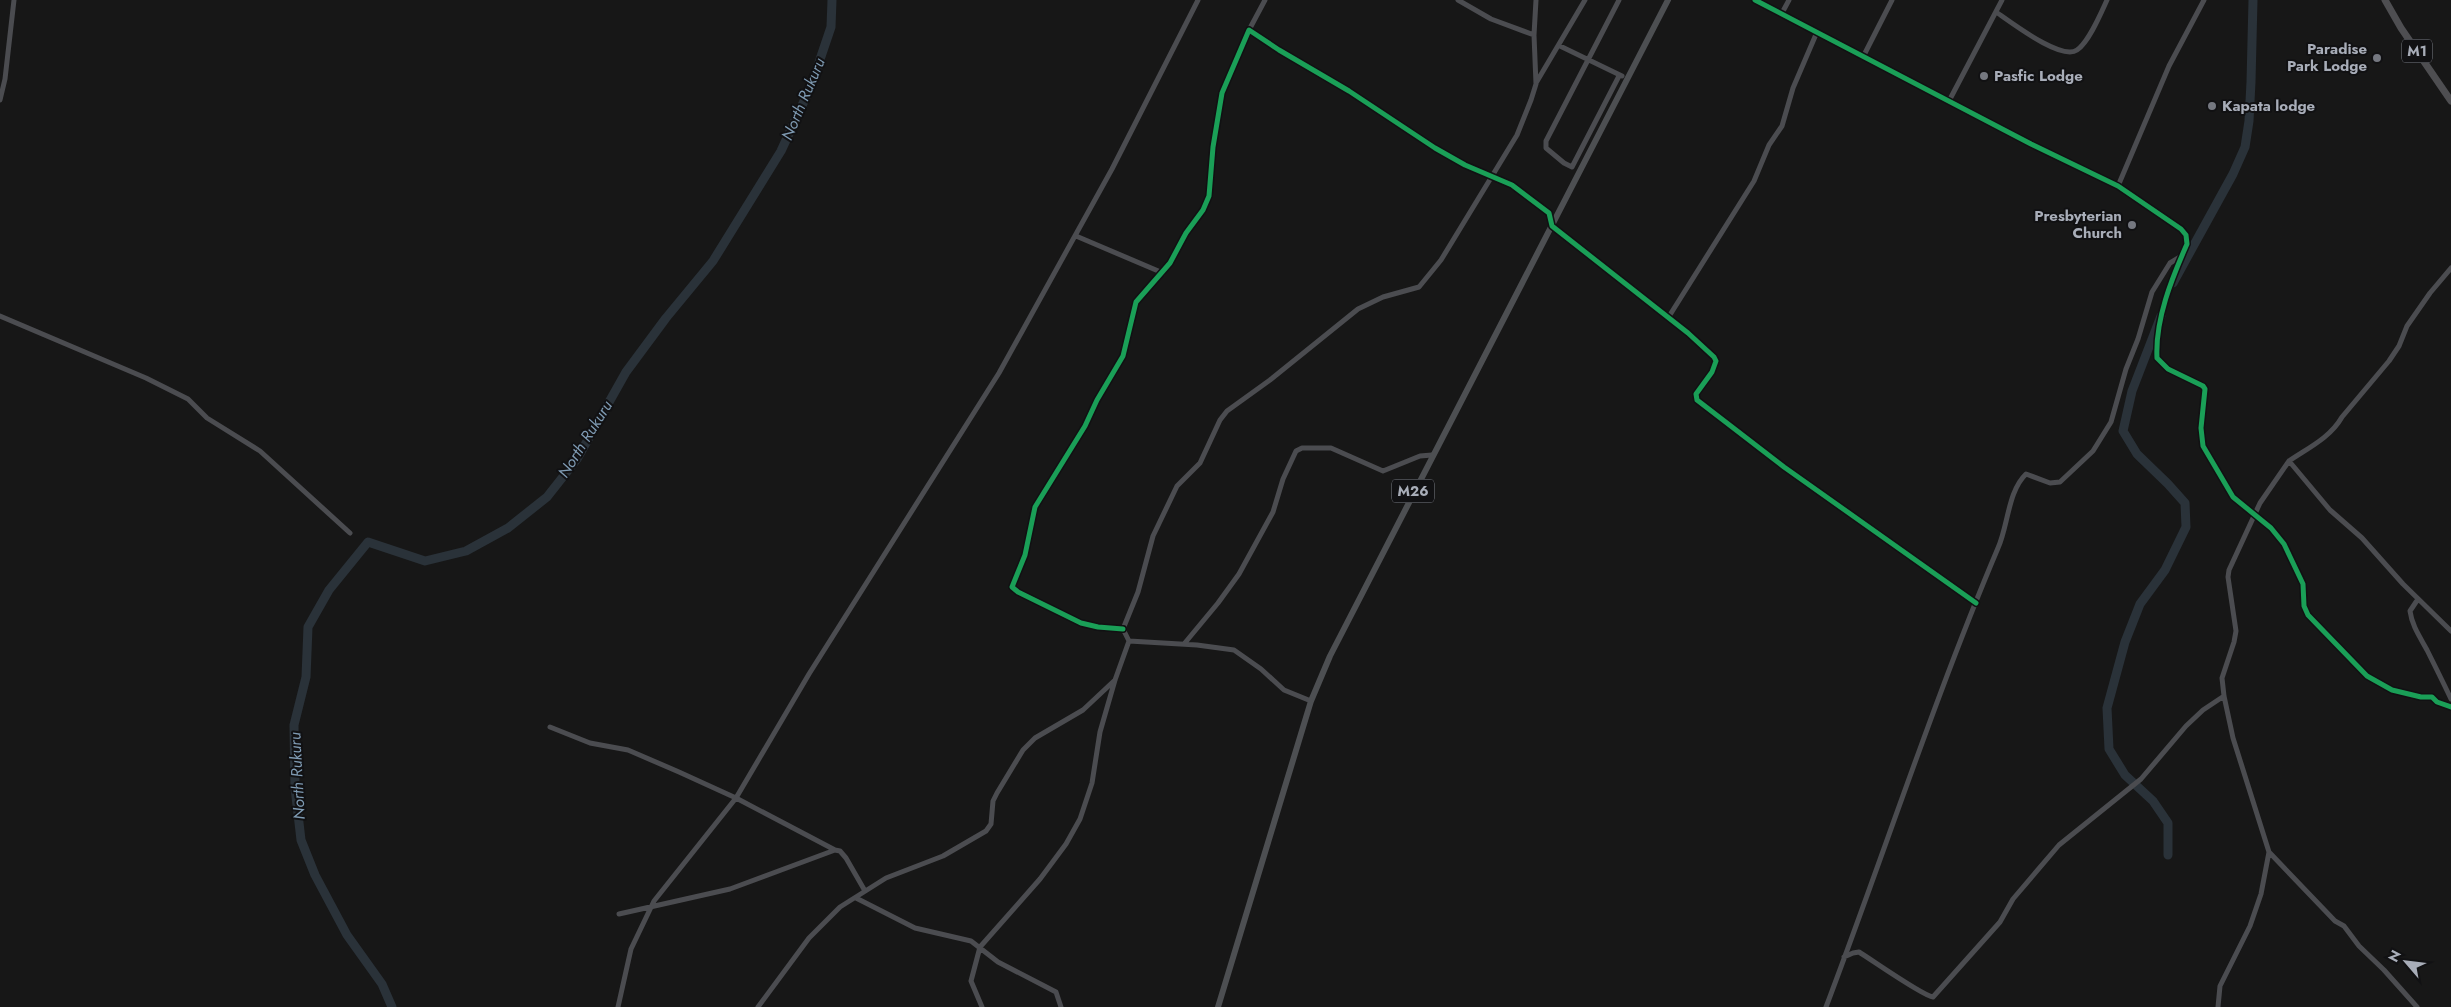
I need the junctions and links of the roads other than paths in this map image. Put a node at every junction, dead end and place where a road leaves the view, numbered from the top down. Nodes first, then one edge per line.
1 (14, 0) edge
2 (1198, 0) edge
3 (1265, 0) edge
4 (1458, 0) edge
5 (1536, 0) edge
6 (1585, 0) edge
7 (1619, 0) edge
8 (1668, 0) edge
9 (1755, 0) edge
10 (1789, 0) edge
11 (1892, 0) edge
12 (2002, 0) edge
13 (2107, 0) edge
14 (2204, 0) edge
15 (2385, 0) edge
16 (1996, 12) junction
17 (1782, 13) junction
18 (1249, 30) junction
19 (1818, 32) junction
20 (1534, 35) junction
21 (1560, 46) junction
22 (1863, 57) junction
23 (1588, 61) junction
24 (3, 67) edge
25 (1619, 76) junction
26 (1628, 78) junction
27 (1536, 84) junction
28 (0, 100) edge
29 (1949, 101) junction
30 (2451, 101) edge
31 (1491, 175) junction
32 (2118, 186) junction
33 (1552, 226) junction
34 (1076, 236) junction
35 (2180, 257) junction
36 (2451, 268) edge
37 (1162, 273) junction
38 (0, 316) edge
39 (1668, 318) junction
40 (1432, 454) junction
41 (2289, 461) junction
42 (2254, 516) junction
43 (350, 533) dead end
44 (2418, 599) junction
45 (1976, 603) junction
46 (1123, 628) junction
47 (2451, 631) edge
48 (1130, 642) junction
49 (1184, 644) junction
50 (1115, 680) junction
51 (2224, 696) junction
52 (2451, 699) edge
53 (1311, 701) junction
54 (2451, 707) edge
55 (550, 727) dead end
56 (736, 798) junction
57 (835, 850) junction
58 (2269, 852) junction
59 (865, 891) junction
60 (856, 898) junction
61 (652, 907) junction
62 (619, 914) dead end
63 (980, 948) junction
64 (1844, 957) junction
65 (618, 1007) edge
66 (758, 1007) edge
67 (982, 1007) edge
68 (1061, 1007) edge
69 (1218, 1007) edge
70 (1826, 1007) edge
71 (2218, 1007) edge
72 (2417, 1007) edge

1 - 24 street
2 - 34 street
3 - 18 street
4 - 20 street
5 - 20 street
6 - 21 street
7 - 23 street
8 - 26 main road, M26
9 - 17 street
10 - 17 street
11 - 22 street
12 - 16 street
13 - 16 street
14 - 32 street
15 - 30 highway, M1
16 - 29 street
17 - 19 street
18 - 31 street
18 - 37 street
19 - 22 street
19 - 39 street
20 - 27 street
21 - 23 street
21 - 27 street
22 - 29 street
23 - 25 street
23 - 25 street
24 - 28 street
25 - 26 street
26 - 33 main road, M26
27 - 31 street
29 - 32 street
31 - 33 street
31 - 46 street
32 - 35 street
33 - 39 street
33 - 40 main road, M26
34 - 37 street
34 - 56 street
35 - 42 street
35 - 45 street
36 - 41 street
37 - 46 street
38 - 43 street
39 - 45 street
40 - 49 street
40 - 53 main road, M26
41 - 42 street
41 - 44 street
42 - 51 street
42 - 54 street
44 - 47 street
44 - 52 street
45 - 64 street
46 - 48 street
48 - 49 street
48 - 50 street
49 - 53 street
50 - 59 street
50 - 63 street
51 - 58 street
51 - 64 street
53 - 69 main road, M26
55 - 56 street
56 - 57 street
56 - 61 street
57 - 59 street
57 - 61 street
58 - 71 street
58 - 72 street
59 - 60 street
60 - 63 street
60 - 66 street
61 - 62 street
61 - 65 street
63 - 67 street
63 - 68 street
64 - 70 street

